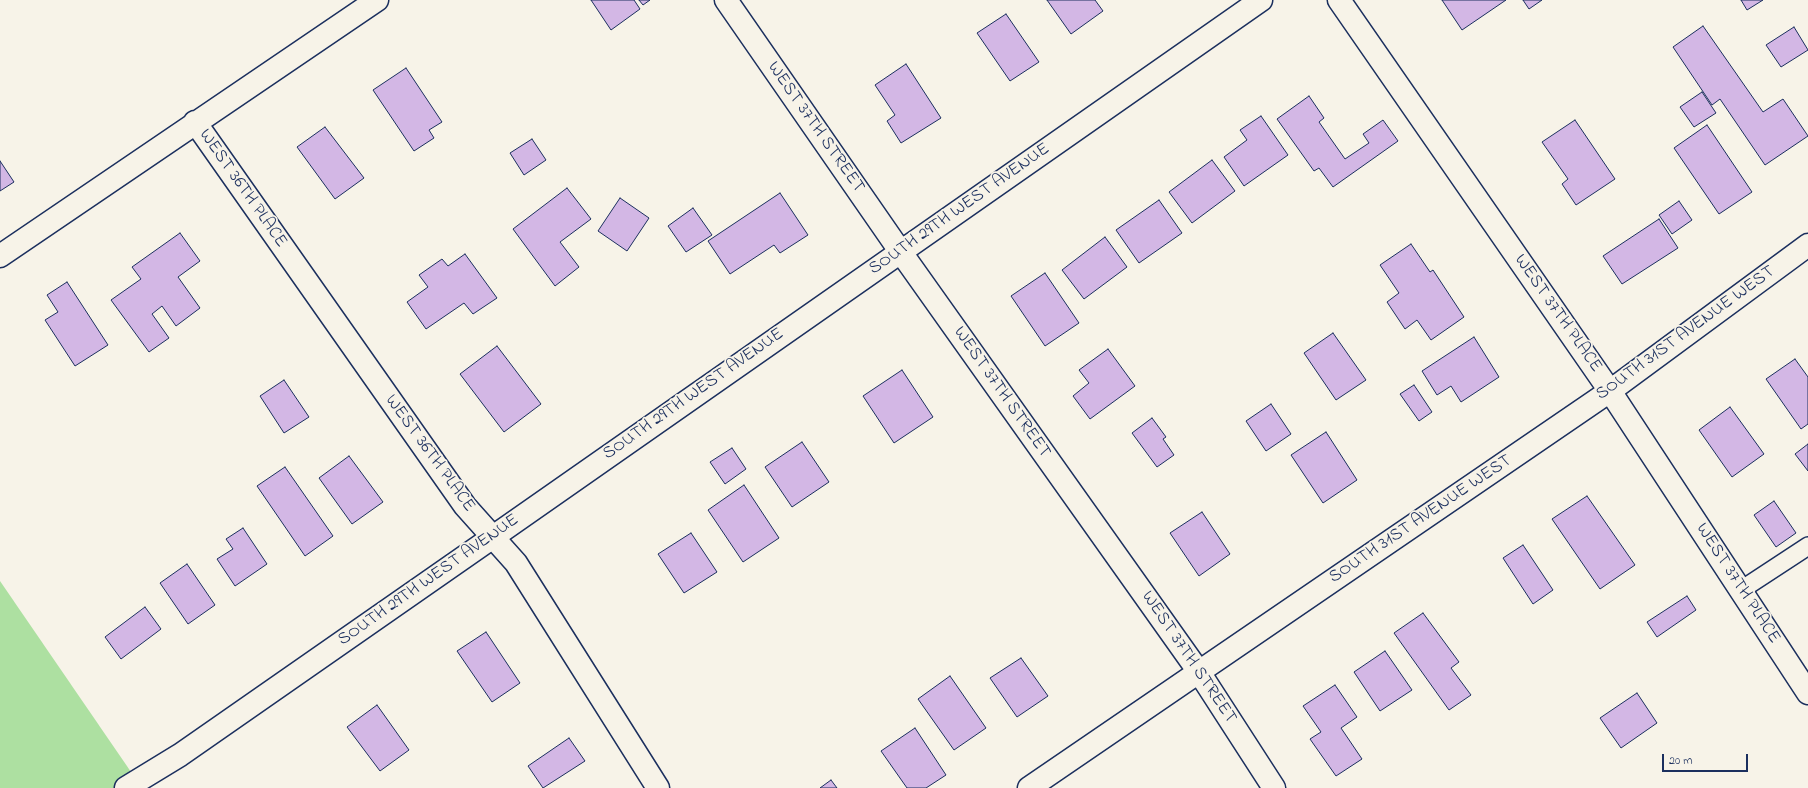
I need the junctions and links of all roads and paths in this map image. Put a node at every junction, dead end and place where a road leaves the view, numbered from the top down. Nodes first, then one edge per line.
1 (376, 0) edge
2 (726, 0) edge
3 (1261, 0) edge
4 (1339, 0) edge
5 (195, 122) junction
6 (1808, 245) edge
7 (900, 251) junction
8 (0, 256) edge
9 (1610, 390) junction
10 (493, 537) junction
11 (1808, 546) edge
12 (1741, 590) junction
13 (1199, 672) junction
14 (1808, 693) edge
15 (126, 788) edge
16 (658, 788) edge
17 (1029, 788) edge
18 (1274, 788) edge

1 - 5 street
2 - 7 street, WEST 37TH STREET
3 - 7 street, SOUTH 29TH WEST AVENUE
4 - 9 street, WEST 37TH PLACE
5 - 8 street
5 - 10 street, WEST 36TH PLACE
6 - 9 street, SOUTH 31ST AVENUE WEST
7 - 10 street, SOUTH 29TH WEST AVENUE
7 - 13 street, WEST 37TH STREET
9 - 12 street, WEST 37TH PLACE
9 - 13 street, SOUTH 31ST AVENUE WEST
10 - 15 street, SOUTH 29TH WEST AVENUE
10 - 16 street, WEST 36TH PLACE
11 - 12 lane
12 - 14 street, WEST 37TH PLACE
13 - 17 street, SOUTH 31ST AVENUE WEST
13 - 18 street, WEST 37TH STREET

